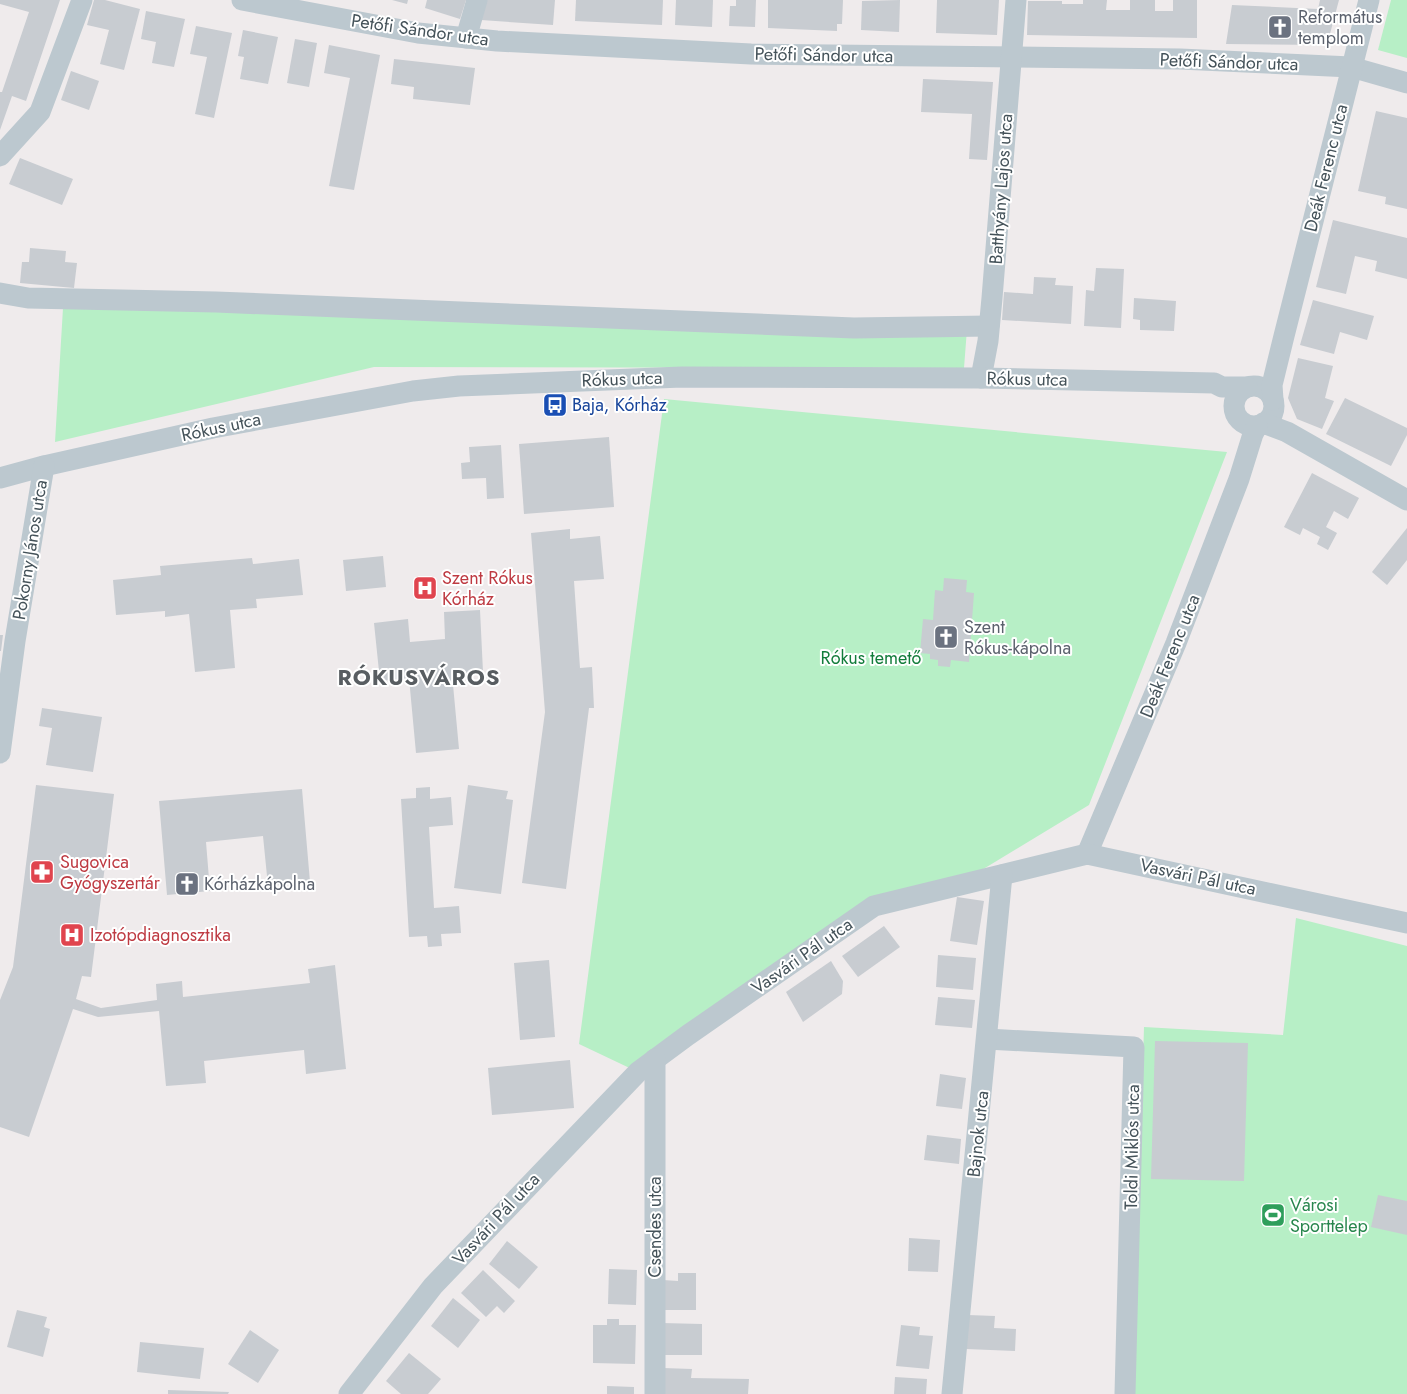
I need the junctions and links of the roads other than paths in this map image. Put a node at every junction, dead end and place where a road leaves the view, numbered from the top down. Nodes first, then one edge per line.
1 (82, 0) edge
2 (242, 0) edge
3 (477, 0) edge
4 (1016, 0) edge
5 (1369, 0) edge
6 (466, 38) junction
7 (1010, 58) junction
8 (1351, 67) junction
9 (1407, 83) edge
10 (0, 156) edge
11 (0, 293) edge
12 (989, 326) junction
13 (1284, 336) junction
14 (981, 378) junction
15 (1222, 387) junction
16 (1251, 387) junction
17 (1257, 415) junction
18 (44, 466) junction
19 (0, 478) edge
20 (1407, 500) edge
21 (0, 753) edge
22 (1087, 854) junction
23 (1002, 875) junction
24 (1407, 923) edge
25 (988, 1039) junction
26 (656, 1059) junction
27 (349, 1394) edge
28 (655, 1394) edge
29 (952, 1394) edge
30 (1125, 1394) edge

1 - 10 street
2 - 6 street, Petőfi Sándor utca
3 - 6 street
4 - 7 street, Batthyány Lajos utca
5 - 8 street, Deák Ferenc utca
6 - 7 street, Petőfi Sándor utca
7 - 8 street, Petőfi Sándor utca
7 - 12 street, Batthyány Lajos utca
8 - 9 street, Petőfi Sándor utca
8 - 13 street, Deák Ferenc utca
11 - 12 street
12 - 14 street, Batthyány Lajos utca
13 - 16 street
13 - 17 street
14 - 15 street, Rókus utca
14 - 18 street, Rókus utca
15 - 16 street, Rókus utca
15 - 17 street
16 - 17 street
16 - 17 street
17 - 20 street
17 - 22 street, Deák Ferenc utca
18 - 19 street, Rókus utca
18 - 21 street, Pokorny János utca
22 - 23 street, Vasvári Pál utca
22 - 24 street, Vasvári Pál utca
23 - 25 street, Bajnok utca
23 - 26 street, Vasvári Pál utca
25 - 29 street, Bajnok utca
25 - 30 street, Toldi Miklós utca
26 - 27 street, Vasvári Pál utca
26 - 28 street, Csendes utca

